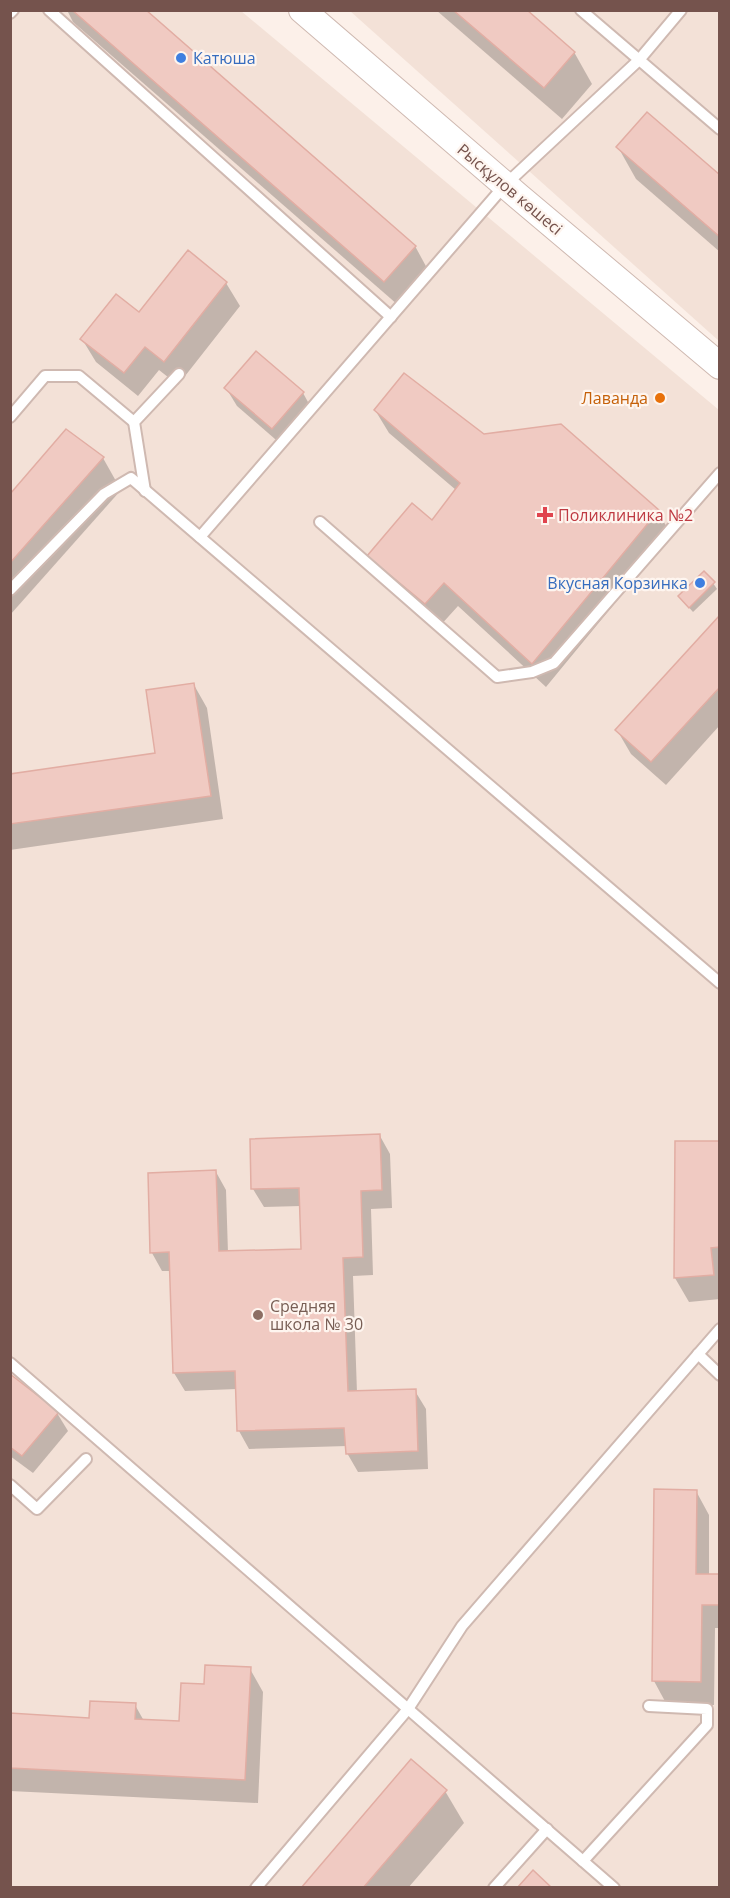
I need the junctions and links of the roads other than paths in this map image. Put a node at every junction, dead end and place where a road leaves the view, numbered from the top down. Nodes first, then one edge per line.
1 (49, 10) edge
2 (302, 10) edge
3 (581, 10) edge
4 (681, 10) edge
5 (639, 60) junction
6 (720, 129) edge
7 (505, 185) junction
8 (391, 317) junction
9 (720, 366) edge
10 (179, 374) dead end
11 (10, 417) edge
12 (134, 422) junction
13 (720, 473) edge
14 (145, 491) junction
15 (320, 522) dead end
16 (200, 537) junction
17 (10, 590) edge
18 (720, 983) edge
19 (720, 1329) edge
20 (698, 1354) junction
21 (10, 1363) edge
22 (720, 1375) edge
23 (86, 1460) dead end
24 (10, 1485) edge
25 (649, 1706) dead end
26 (408, 1709) junction
27 (547, 1829) junction
28 (583, 1861) junction
29 (256, 1887) edge
30 (494, 1887) edge
31 (614, 1887) edge

1 - 8 lane
2 - 7 street, Рысқұлов көшесі
3 - 5 lane
4 - 5 lane
5 - 6 lane
5 - 7 lane
7 - 8 lane
7 - 9 street, Рысқұлов көшесі
8 - 16 lane
10 - 12 lane
11 - 12 lane
12 - 14 lane
13 - 15 lane
14 - 16 lane
14 - 17 lane
16 - 18 lane
19 - 20 lane
20 - 22 lane
20 - 26 lane
21 - 26 lane
23 - 24 lane
25 - 28 lane
26 - 27 lane
26 - 29 lane
27 - 28 lane
27 - 30 lane
28 - 31 lane

